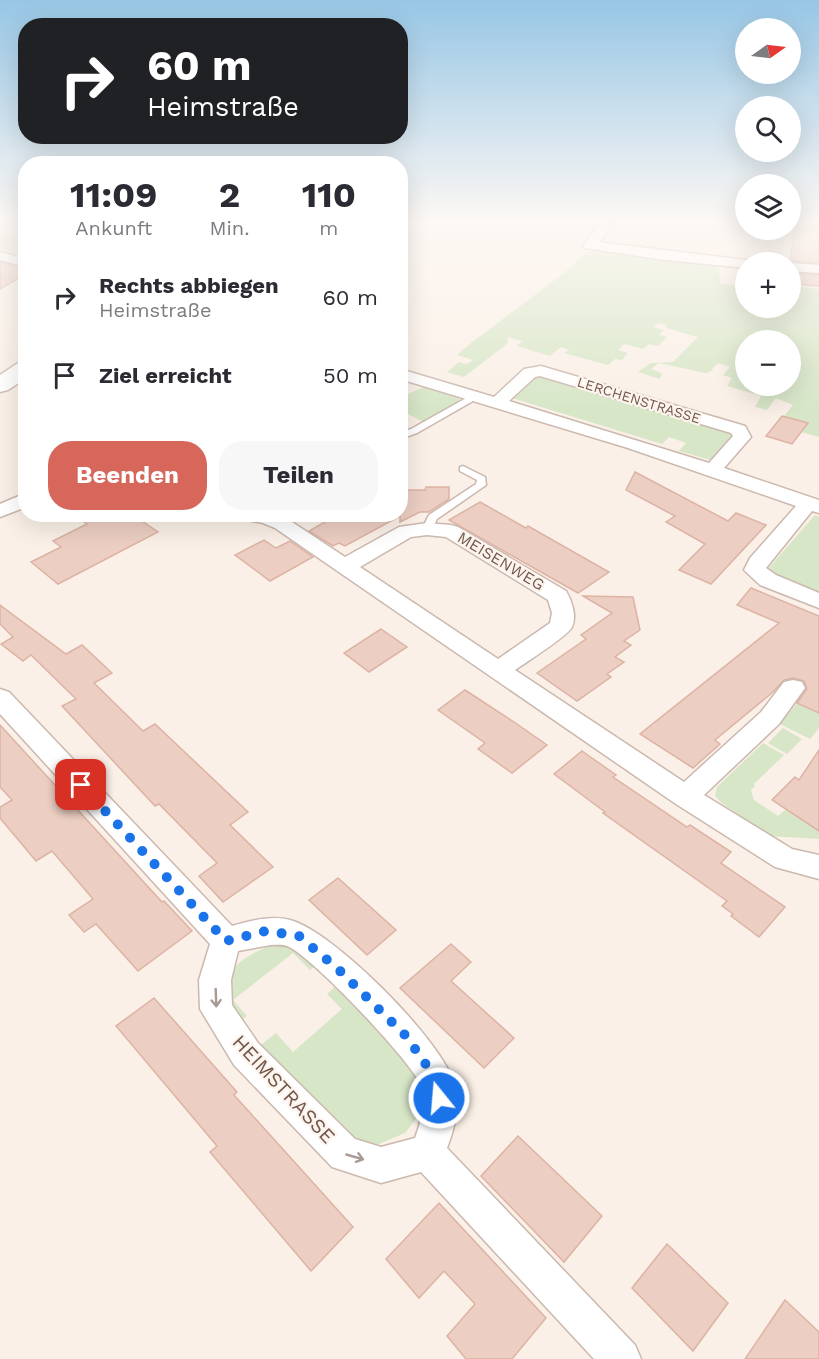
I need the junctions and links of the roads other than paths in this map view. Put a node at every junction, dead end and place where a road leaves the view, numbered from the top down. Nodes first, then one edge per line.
1 (18, 373) edge
2 (408, 376) edge
3 (0, 385) edge
4 (477, 395) junction
5 (498, 402) junction
6 (408, 433) edge
7 (463, 470) dead end
8 (712, 470) junction
9 (18, 503) edge
10 (814, 505) edge
11 (0, 511) edge
12 (277, 522) edge
13 (427, 529) junction
14 (345, 566) junction
15 (819, 602) edge
16 (498, 670) junction
17 (793, 688) dead end
18 (0, 698) edge
19 (685, 797) junction
20 (819, 867) edge
21 (226, 941) junction
22 (427, 1153) junction
23 (621, 1359) edge

1 - 3 main road
2 - 4 street
4 - 5 street
4 - 6 lane
5 - 8 street
5 - 8 street, LERCHENSTRASSE
7 - 13 lane
8 - 10 street
9 - 11 street
10 - 15 street
12 - 14 street
13 - 14 street, MEISENWEG
13 - 16 street, MEISENWEG
14 - 16 street
16 - 19 street
17 - 19 street
18 - 21 street
19 - 20 street
21 -> 22 street, HEIMSTRASSE
21 - 22 street
22 - 23 street

